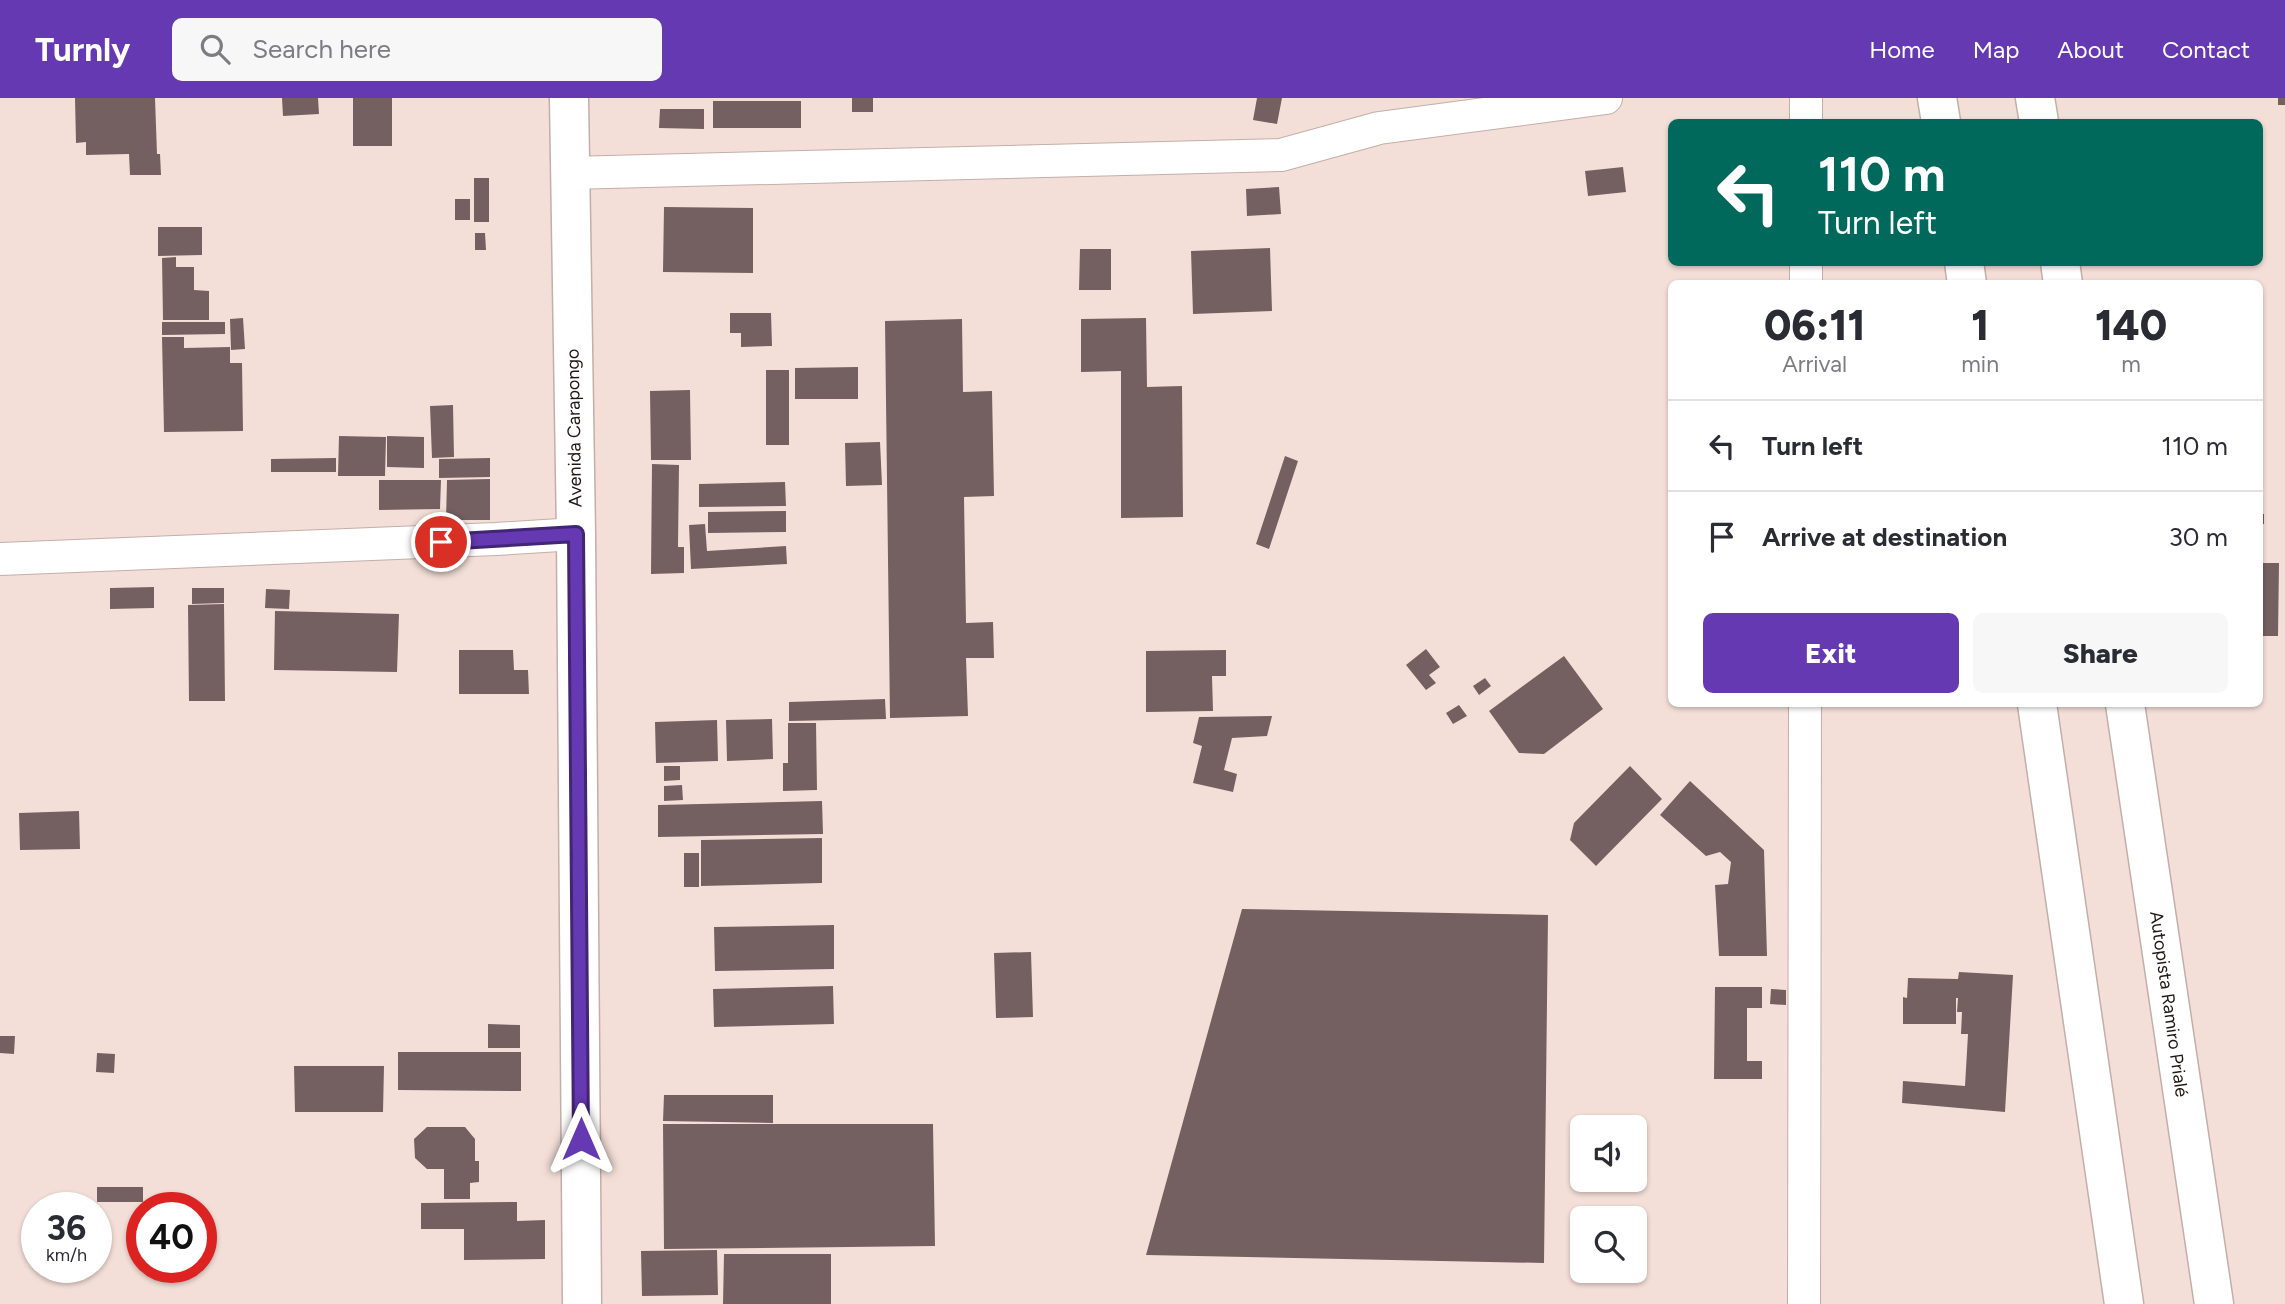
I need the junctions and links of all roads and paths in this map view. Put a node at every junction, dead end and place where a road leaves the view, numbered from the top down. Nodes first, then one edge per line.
1 (569, 98) edge
2 (1606, 98) edge
3 (1806, 98) edge
4 (1937, 98) edge
5 (2035, 98) edge
6 (1806, 119) edge
7 (1940, 119) edge
8 (2038, 119) edge
9 (569, 173) junction
10 (576, 534) junction
11 (0, 559) edge
12 (1805, 707) edge
13 (2037, 707) edge
14 (2125, 707) edge
15 (582, 1304) edge
16 (1804, 1304) edge
17 (2124, 1304) edge
18 (2214, 1304) edge

1 - 9 main road, Avenida Carapongo
2 - 9 street
3 - 6 street
4 - 7 main road
5 - 8 main road
9 - 10 main road, Avenida Carapongo
10 - 11 street
10 - 15 main road, Avenida Carapongo
12 - 16 street
13 - 17 main road
14 - 18 main road, Autopista Ramiro Prialé

